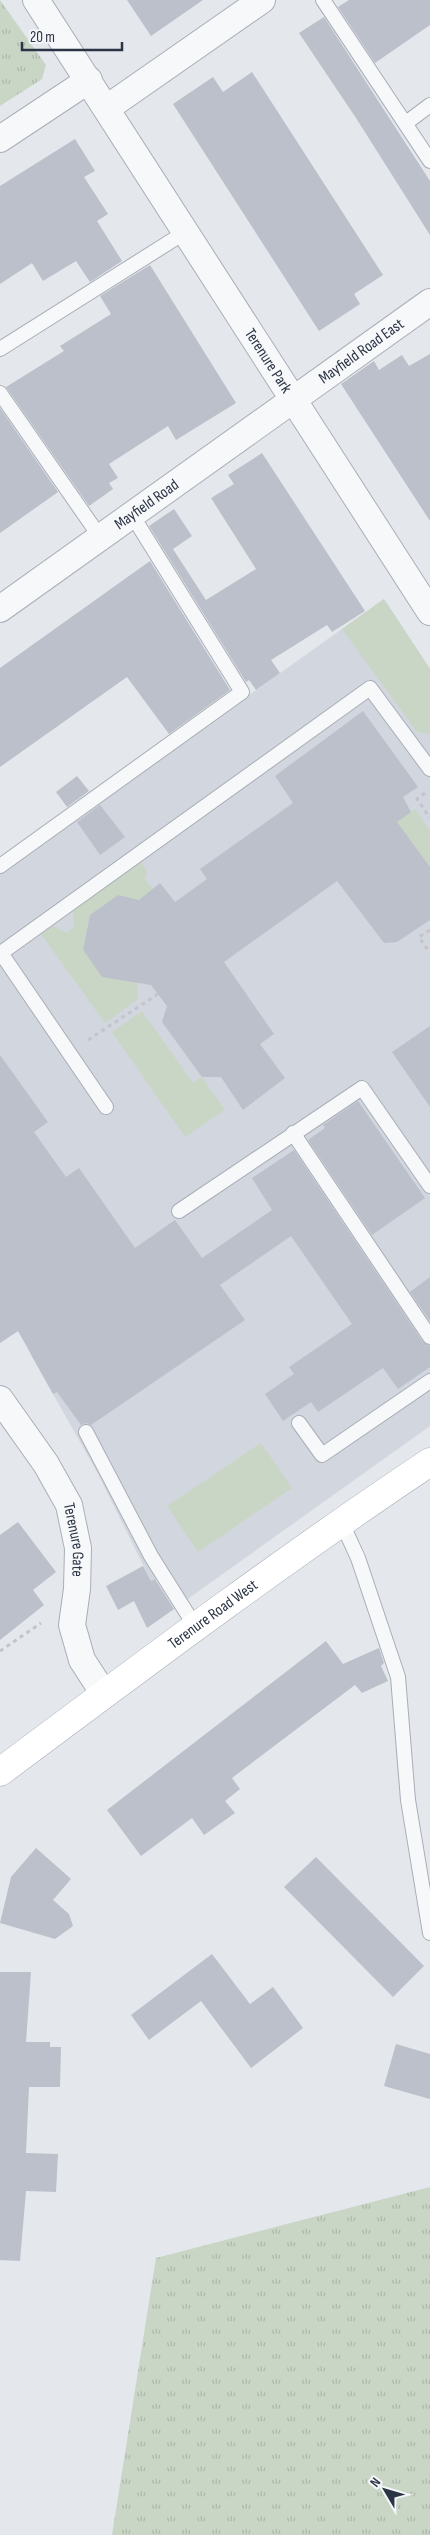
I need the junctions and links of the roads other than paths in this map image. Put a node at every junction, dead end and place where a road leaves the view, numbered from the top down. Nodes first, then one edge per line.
1 (36, 0) edge
2 (262, 0) edge
3 (323, 0) edge
4 (89, 80) junction
5 (430, 105) edge
6 (107, 108) junction
7 (406, 123) junction
8 (0, 139) edge
9 (430, 161) edge
10 (186, 231) junction
11 (430, 302) edge
12 (0, 349) edge
13 (0, 393) edge
14 (292, 400) junction
15 (132, 515) junction
16 (100, 538) junction
17 (0, 609) edge
18 (430, 612) edge
19 (430, 769) edge
20 (0, 866) edge
21 (106, 1107) dead end
22 (293, 1133) junction
23 (430, 1186) edge
24 (179, 1211) dead end
25 (430, 1337) edge
26 (430, 1381) edge
27 (0, 1399) edge
28 (299, 1423) dead end
29 (86, 1432) dead end
30 (429, 1465) edge
31 (341, 1521) junction
32 (195, 1626) junction
33 (104, 1694) junction
34 (0, 1772) edge
35 (430, 1932) edge

1 - 4 street, Terenure Park
2 - 6 street
3 - 7 lane
4 - 6 street, Terenure Park
4 - 8 street
5 - 7 lane
6 - 10 street, Terenure Park
7 - 9 lane
10 - 12 lane
10 - 14 street, Terenure Park
11 - 14 street, Mayfield Road East
13 - 16 lane
14 - 15 street, Mayfield Road
14 - 18 street, Terenure Park
15 - 16 street, Mayfield Road
15 - 20 lane
16 - 17 street, Mayfield Road
19 - 21 lane
22 - 23 lane
22 - 24 lane
22 - 25 lane
26 - 28 lane
27 - 33 street, Terenure Gate
29 - 32 lane
30 - 31 main road, Terenure Road West
31 - 32 main road, Terenure Road West
31 - 35 lane
32 - 33 main road, Terenure Road West
33 - 34 main road, Terenure Road West

